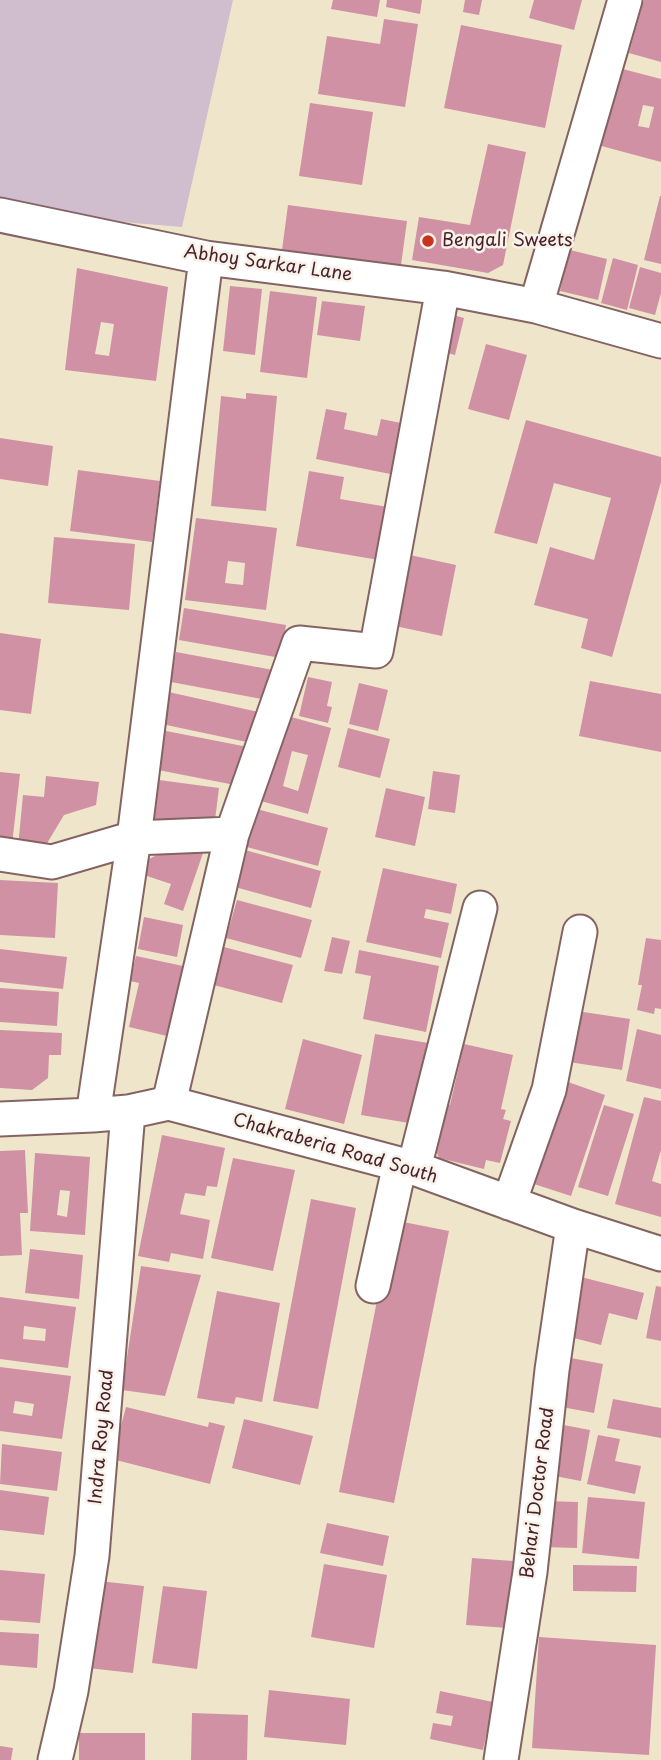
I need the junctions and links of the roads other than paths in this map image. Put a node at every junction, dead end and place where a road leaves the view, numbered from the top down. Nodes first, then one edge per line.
1 (625, 0) edge
2 (0, 215) edge
3 (206, 258) junction
4 (443, 288) junction
5 (536, 306) junction
6 (659, 332) edge
7 (232, 834) junction
8 (134, 838) junction
9 (0, 854) edge
10 (480, 908) dead end
11 (580, 933) dead end
12 (169, 1103) junction
13 (128, 1112) junction
14 (93, 1115) junction
15 (0, 1119) edge
16 (407, 1166) junction
17 (509, 1203) junction
18 (573, 1226) junction
19 (661, 1254) edge
20 (373, 1286) dead end
21 (55, 1760) edge
22 (501, 1760) edge

1 - 5 street
2 - 3 street, Abhoy Sarkar Lane
3 - 4 street, Abhoy Sarkar Lane
3 - 8 street
4 - 5 street, Abhoy Sarkar Lane
4 - 7 street
5 - 6 street, Abhoy Sarkar Lane
7 - 8 street
7 - 12 street
8 - 9 street
8 - 14 street
10 - 16 street
11 - 17 street
12 - 13 street, Chakraberia Road South
12 - 16 street, Chakraberia Road South
13 - 14 street, Chakraberia Road South
13 - 21 street, Indra Roy Road
14 - 15 street, Chakraberia Road South
16 - 17 street, Chakraberia Road South
16 - 20 street
17 - 18 street, Chakraberia Road South
18 - 19 street, Chakraberia Road South
18 - 22 street, Behari Doctor Road

